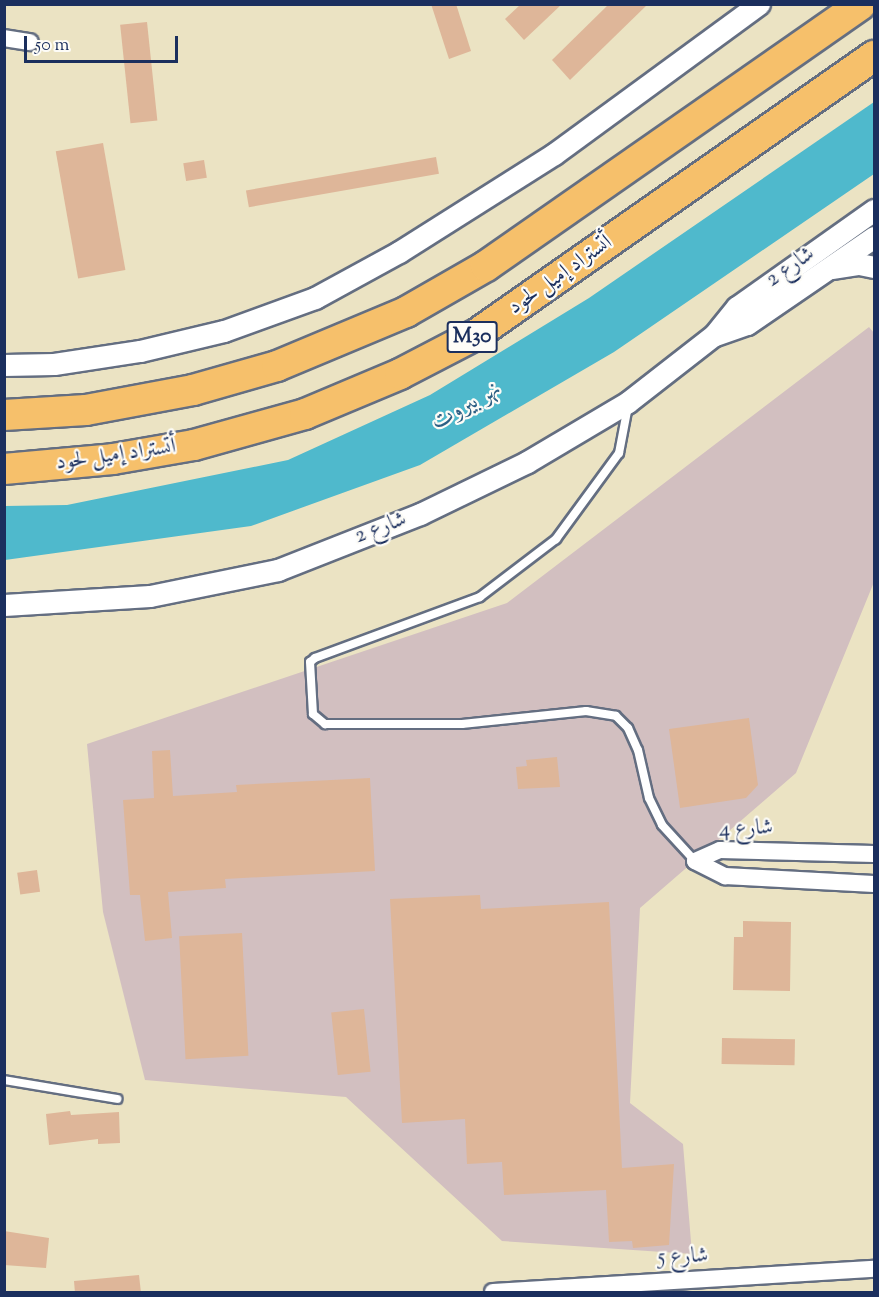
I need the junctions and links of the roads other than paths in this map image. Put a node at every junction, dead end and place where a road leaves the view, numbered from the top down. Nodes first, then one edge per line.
1 (759, 4) edge
2 (861, 4) edge
3 (4, 38) edge
4 (30, 42) dead end
5 (874, 56) edge
6 (872, 217) edge
7 (874, 237) edge
8 (874, 267) edge
9 (816, 275) junction
10 (714, 335) junction
11 (4, 365) edge
12 (628, 402) junction
13 (4, 415) edge
14 (4, 469) edge
15 (4, 605) edge
16 (874, 854) edge
17 (695, 861) junction
18 (874, 884) edge
19 (4, 1080) edge
20 (117, 1099) dead end
21 (874, 1269) edge
22 (494, 1293) edge

1 - 11 street
2 - 13 highway, M30
3 - 4 street
5 - 14 highway, أتستراد إميل لحود / M30
6 - 10 street, شارع 2
7 - 9 street, شارع 2
8 - 9 street
9 - 10 street, شارع 2
10 - 12 street, شارع 2
12 - 15 street, شارع 2
12 - 17 lane
16 - 17 street, شارع 4
17 - 18 street, شارع 4
19 - 20 lane
21 - 22 street, شارع 5

